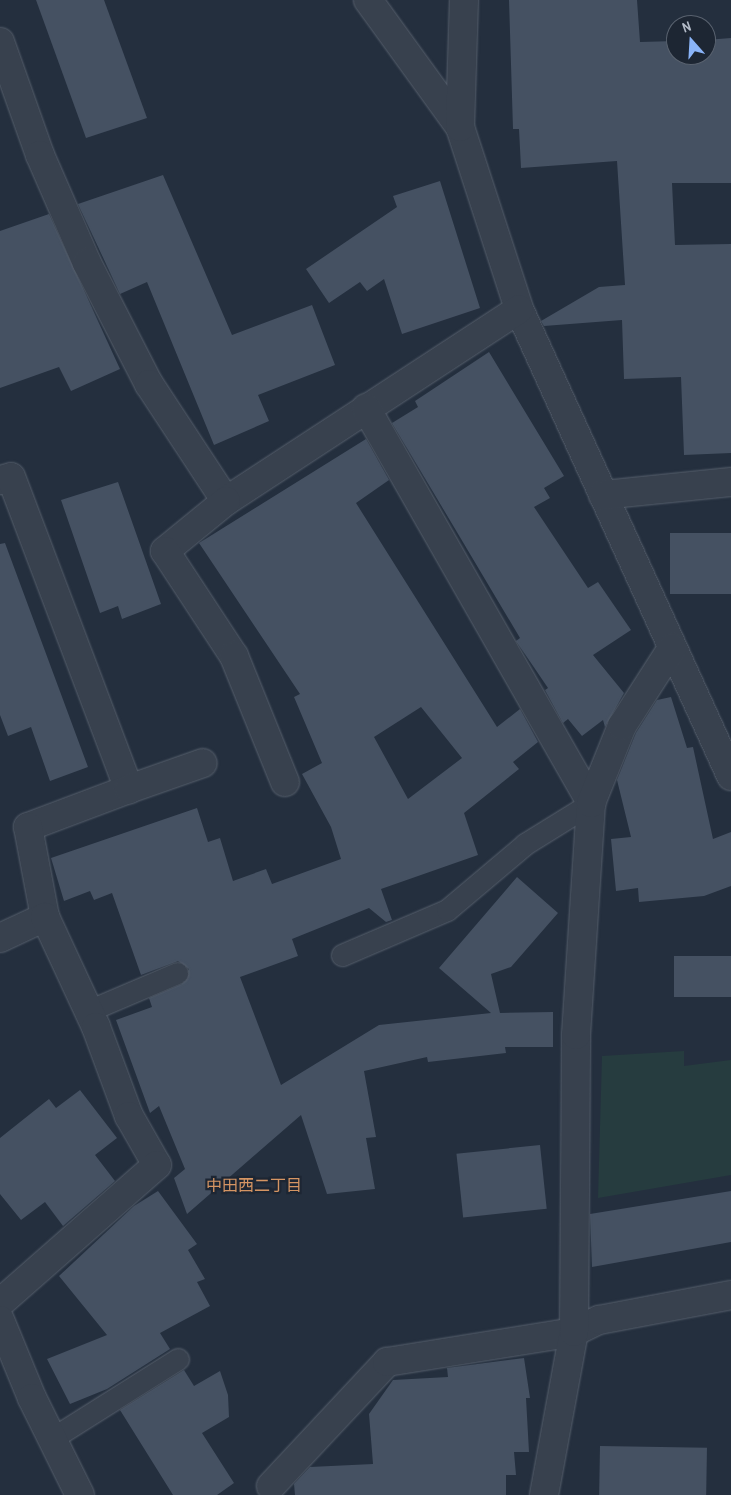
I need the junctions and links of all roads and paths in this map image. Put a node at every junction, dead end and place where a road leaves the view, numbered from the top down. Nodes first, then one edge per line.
1 (368, 0) edge
2 (464, 0) edge
3 (0, 42) edge
4 (460, 128) junction
5 (518, 308) junction
6 (366, 408) junction
7 (0, 480) edge
8 (731, 482) edge
9 (603, 495) junction
10 (226, 501) junction
11 (672, 648) junction
12 (204, 763) dead end
13 (731, 776) edge
14 (285, 782) dead end
15 (129, 789) junction
16 (591, 803) junction
17 (45, 917) junction
18 (0, 938) edge
19 (342, 956) dead end
20 (177, 973) dead end
21 (88, 1011) junction
22 (731, 1295) edge
23 (0, 1303) edge
24 (0, 1320) edge
25 (574, 1332) junction
26 (178, 1359) dead end
27 (51, 1439) junction
28 (271, 1486) dead end
29 (80, 1495) edge
30 (544, 1495) edge

1 - 4 street
2 - 4 street
3 - 10 street
4 - 5 street
5 - 6 street
5 - 9 street
6 - 10 street
6 - 16 street
7 - 15 street
8 - 9 street
9 - 11 street
10 - 14 street
11 - 13 street
11 - 16 street
12 - 15 street
15 - 17 street
16 - 19 lane
16 - 25 street
17 - 18 street
17 - 21 street
20 - 21 lane
21 - 23 street
22 - 25 street
24 - 27 street
25 - 28 street
25 - 30 street
26 - 27 lane
27 - 29 street

